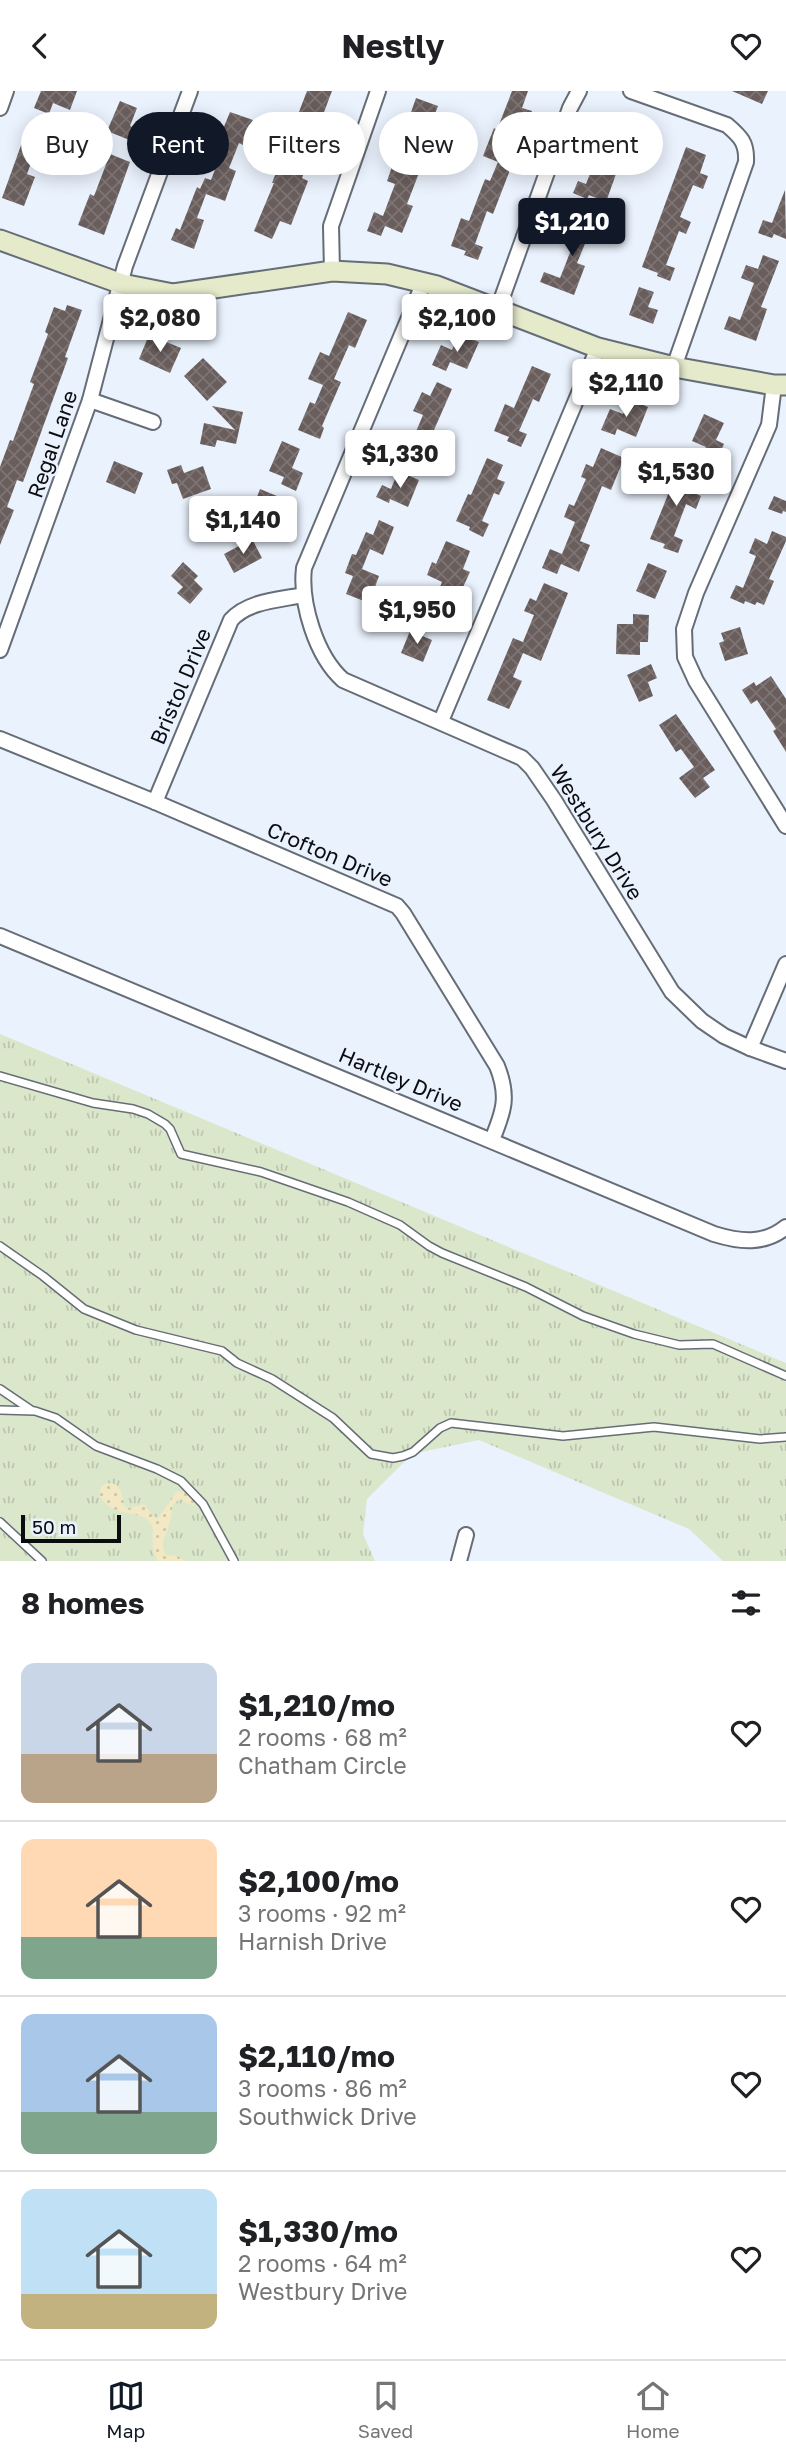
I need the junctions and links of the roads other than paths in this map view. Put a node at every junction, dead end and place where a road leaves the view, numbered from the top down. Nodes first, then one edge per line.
1 (6, 91) edge
2 (190, 91) edge
3 (378, 91) edge
4 (579, 91) edge
5 (631, 91) edge
6 (0, 108) edge
7 (0, 240) edge
8 (332, 271) junction
9 (424, 282) junction
10 (122, 284) junction
11 (498, 309) junction
12 (598, 348) junction
13 (674, 367) junction
14 (780, 385) edge
15 (90, 400) junction
16 (153, 422) dead end
17 (303, 595) junction
18 (0, 650) edge
19 (441, 720) junction
20 (0, 739) edge
21 (155, 802) junction
22 (786, 826) edge
23 (0, 936) edge
24 (786, 964) edge
25 (750, 1048) junction
26 (786, 1061) edge
27 (0, 1076) edge
28 (492, 1140) junction
29 (786, 1227) edge
30 (0, 1247) edge
31 (786, 1376) edge
32 (0, 1389) edge
33 (0, 1410) edge
34 (32, 1411) junction
35 (786, 1437) edge
36 (0, 1522) edge
37 (466, 1535) dead end
38 (42, 1561) edge
39 (234, 1561) edge
40 (460, 1561) edge

1 - 6 street
2 - 10 street, Regal Lane
3 - 8 street
4 - 11 street
5 - 13 street
7 - 10 street
8 - 9 street
8 - 10 street
9 - 11 street
9 - 17 street, Westbury Drive
10 - 15 street, Regal Lane
11 - 12 street
12 - 13 street
12 - 19 street
13 - 14 street
14 - 22 street
15 - 16 street
15 - 18 street, Regal Lane
17 - 19 street, Westbury Drive
17 - 21 street, Bristol Drive
19 - 25 street, Westbury Drive
20 - 21 street, Crofton Drive
21 - 28 street, Crofton Drive
23 - 28 street, Hartley Drive
24 - 25 street
25 - 26 street, Westbury Drive
27 - 31 lane
28 - 29 street, Hartley Drive
30 - 35 lane
32 - 34 lane
33 - 34 lane
34 - 39 lane
36 - 38 lane
37 - 40 street

